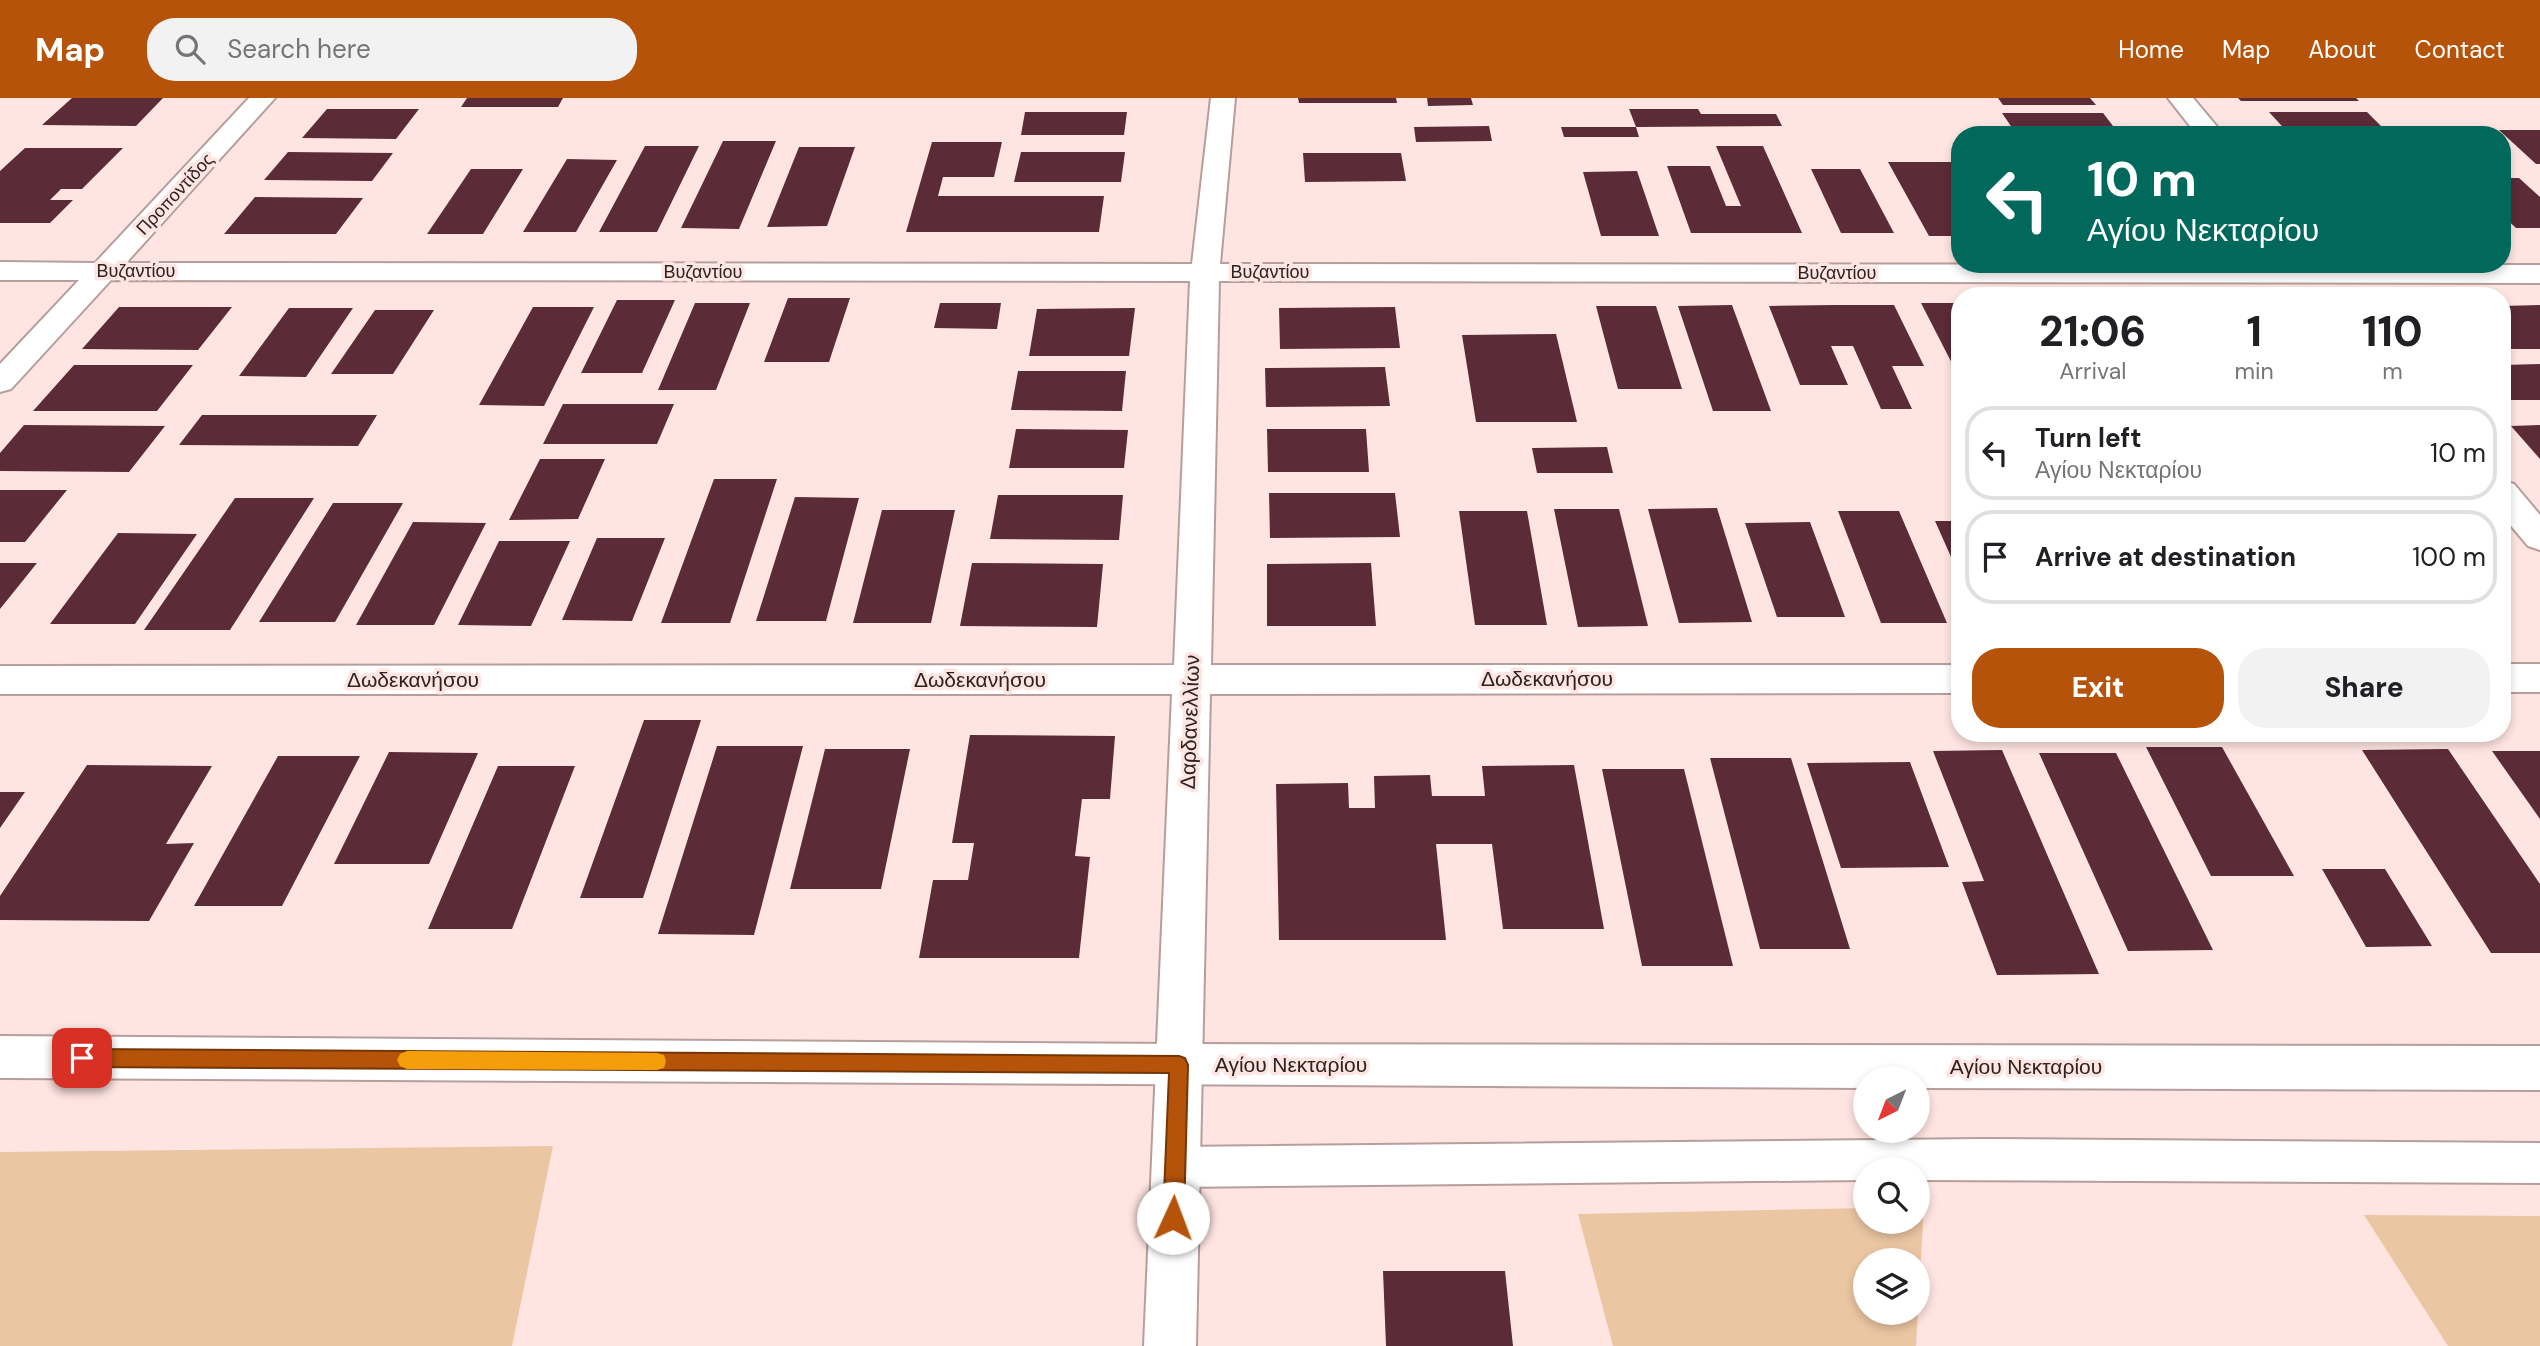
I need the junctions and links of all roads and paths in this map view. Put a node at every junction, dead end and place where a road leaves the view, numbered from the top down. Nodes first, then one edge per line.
1 (263, 98) edge
2 (1223, 98) edge
3 (2180, 98) edge
4 (2203, 126) edge
5 (1951, 270) edge
6 (0, 271) edge
7 (104, 271) junction
8 (1205, 272) junction
9 (2323, 273) edge
10 (2496, 273) edge
11 (2540, 274) edge
12 (2335, 287) edge
13 (0, 383) edge
14 (2511, 503) edge
15 (2540, 538) edge
16 (2511, 678) edge
17 (2540, 678) edge
18 (1951, 679) edge
19 (0, 680) edge
20 (1192, 680) junction
21 (0, 1057) edge
22 (1179, 1065) junction
23 (2540, 1068) edge
24 (2540, 1163) edge
25 (1175, 1167) junction
26 (1170, 1346) edge

1 - 7 street, Προποντίδος
2 - 8 street, Δαρδανελλίων
3 - 4 street
5 - 8 street, Βυζαντίου
6 - 7 street, Βυζαντίου
7 - 8 street, Βυζαντίου
7 - 13 street, Προποντίδος
8 - 20 street, Δαρδανελλίων
9 - 12 street
10 - 11 street, Βυζαντίου
14 - 15 street
16 - 17 street
18 - 20 street, Δωδεκανήσου
19 - 20 street, Δωδεκανήσου
20 - 22 street, Δαρδανελλίων
21 - 22 street, Αγίου Νεκταρίου
22 - 23 street, Αγίου Νεκταρίου
22 - 25 street, Δαρδανελλίων
24 - 25 lane
25 - 26 street, Δαρδανελλίων

